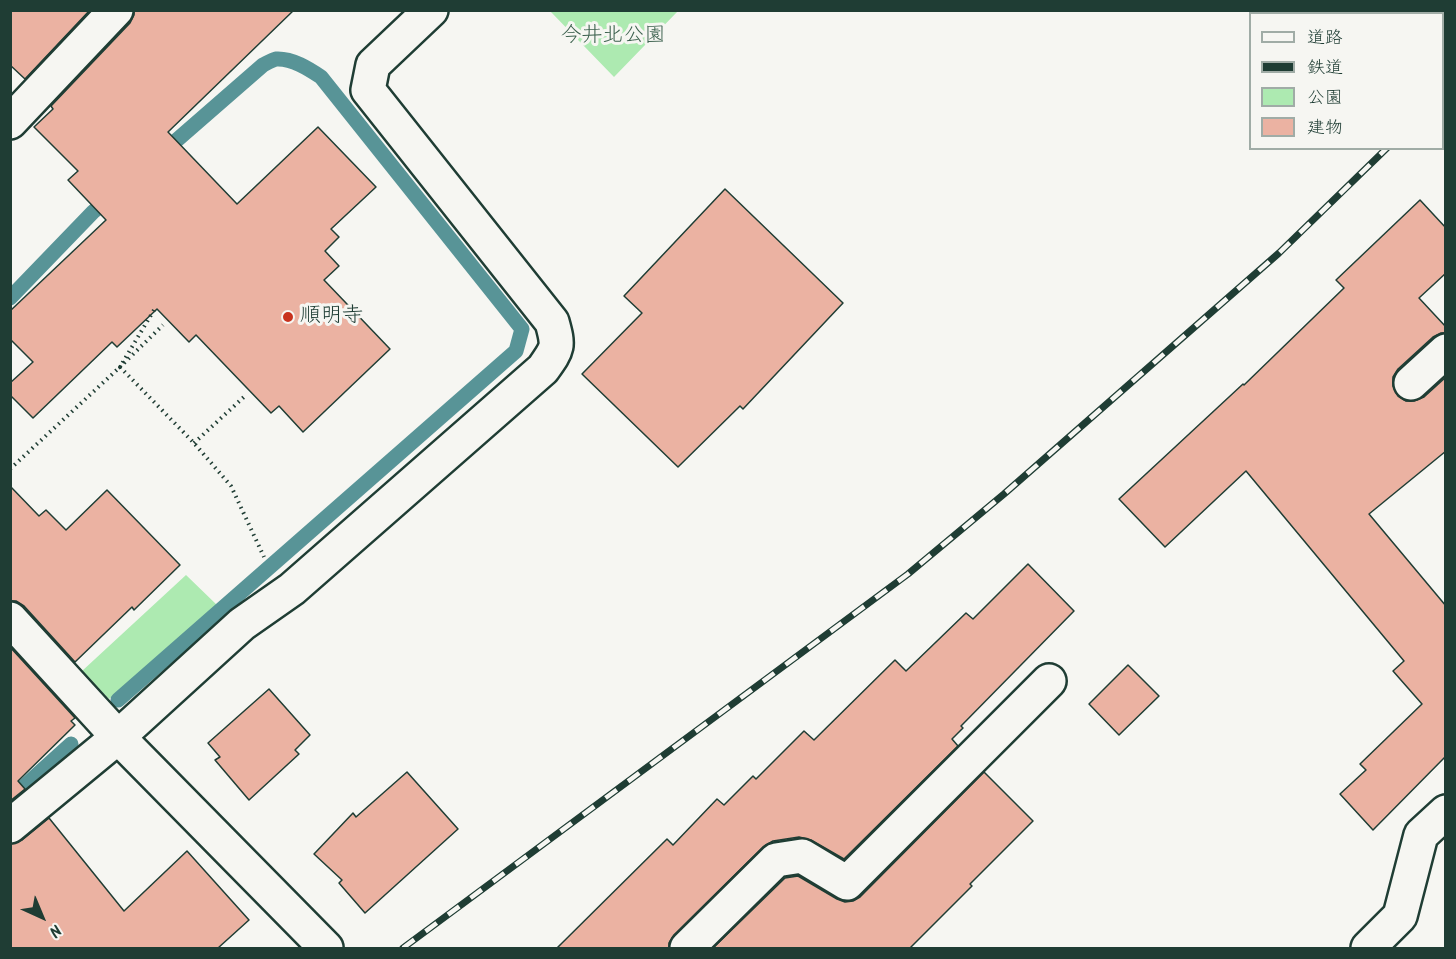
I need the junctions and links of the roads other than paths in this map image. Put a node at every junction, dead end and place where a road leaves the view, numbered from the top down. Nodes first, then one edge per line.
1 (116, 10) edge
2 (431, 10) edge
3 (10, 122) edge
4 (1446, 351) edge
5 (1411, 383) dead end
6 (10, 619) edge
7 (1049, 681) dead end
8 (118, 737) junction
9 (1446, 812) edge
10 (10, 826) edge
11 (326, 948) edge
12 (687, 948) edge
13 (1368, 948) edge

1 - 3 street
2 - 8 street
4 - 5 street
6 - 8 street
7 - 12 street
8 - 10 street
8 - 11 street
9 - 13 street

